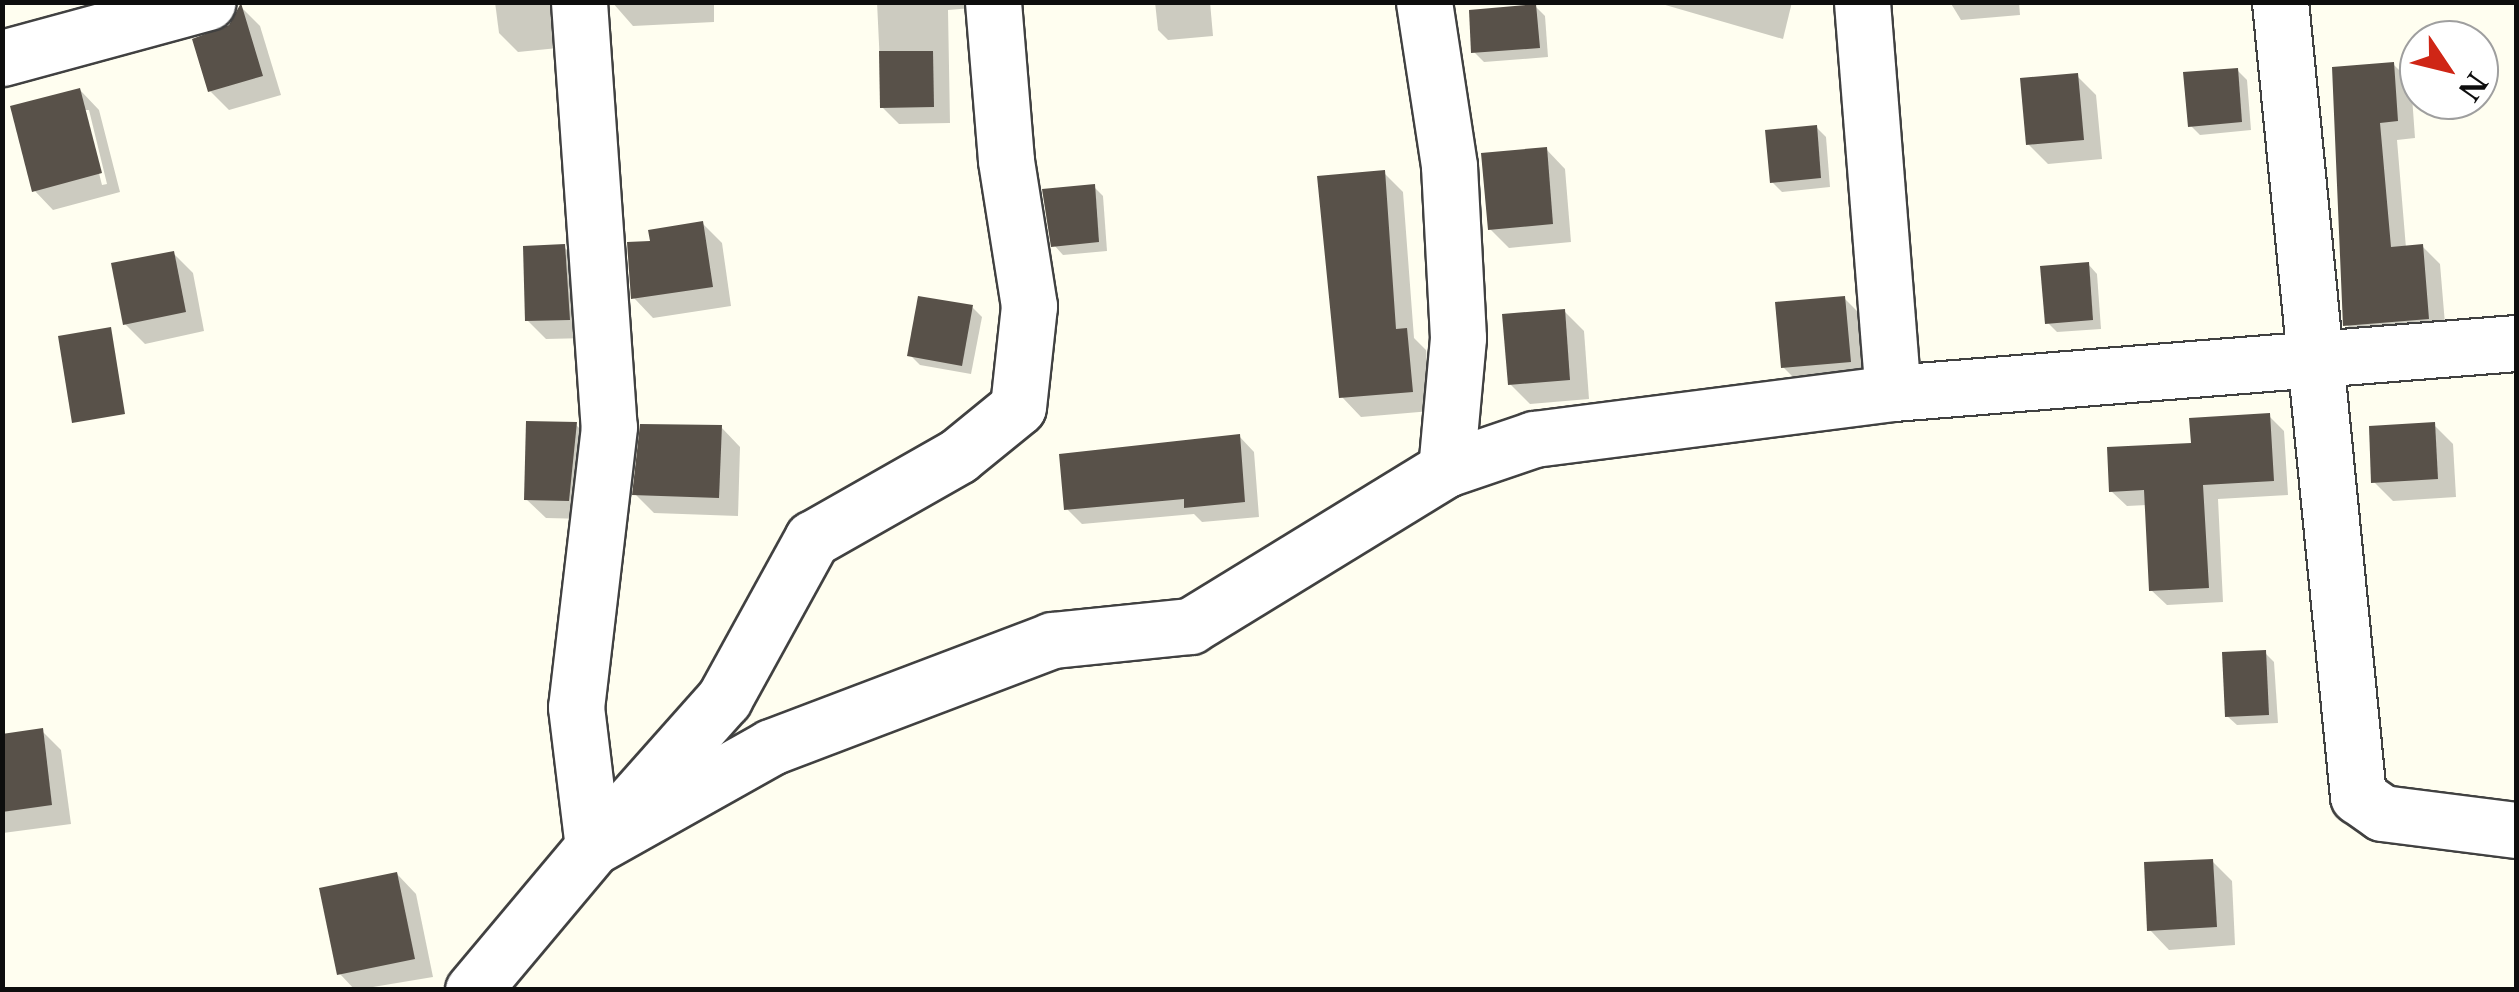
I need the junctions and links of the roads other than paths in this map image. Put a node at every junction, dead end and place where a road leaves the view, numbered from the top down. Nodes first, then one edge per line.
1 (208, 2) edge
2 (579, 2) edge
3 (993, 2) edge
4 (1424, 2) edge
5 (1862, 2) edge
6 (2280, 2) edge
7 (2, 58) edge
8 (2516, 343) edge
9 (2314, 359) junction
10 (1893, 393) junction
11 (1446, 468) junction
12 (2516, 830) edge
13 (593, 846) junction
14 (473, 990) edge

1 - 7 street
2 - 13 street
3 - 13 street
4 - 11 street
5 - 10 street
6 - 9 street
8 - 9 street
9 - 10 street
9 - 12 street
10 - 11 street
11 - 13 street
13 - 14 street

